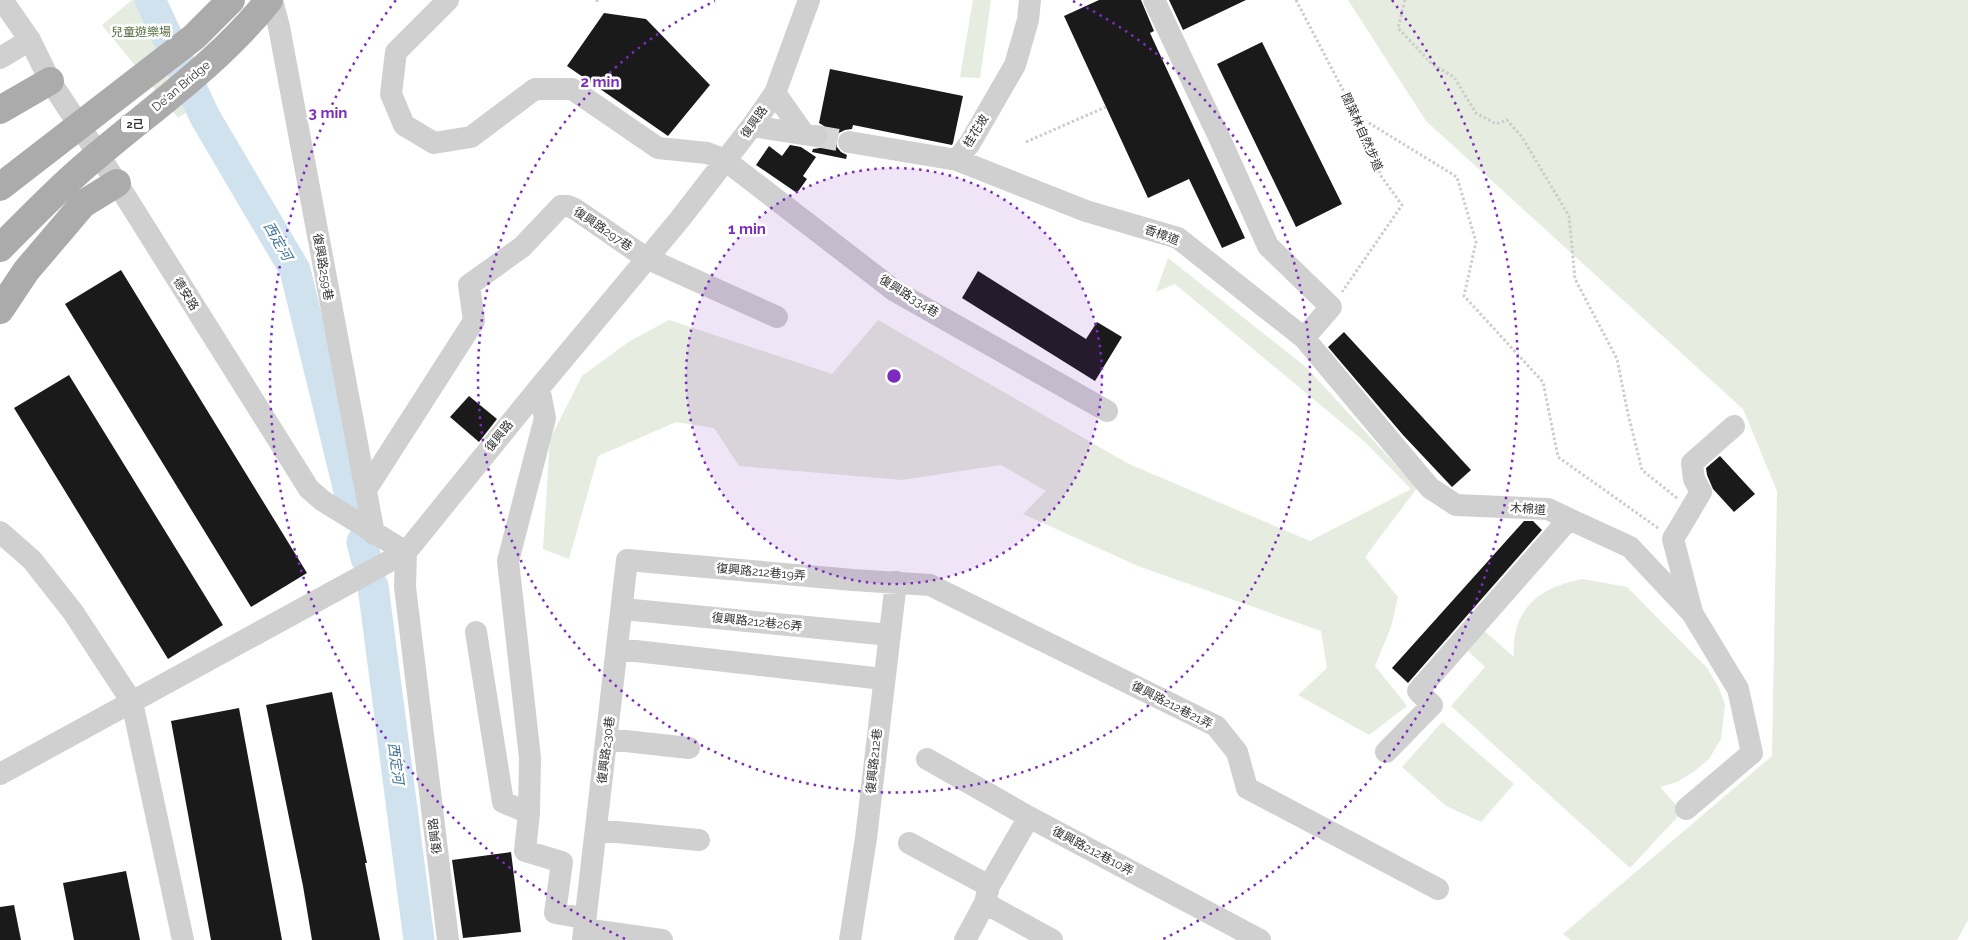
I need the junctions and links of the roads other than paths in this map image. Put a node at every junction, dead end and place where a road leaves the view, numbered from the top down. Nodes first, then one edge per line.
1 (2, 0) edge
2 (231, 0) edge
3 (270, 0) edge
4 (448, 0) edge
5 (809, 0) edge
6 (1030, 0) edge
7 (1154, 0) edge
8 (30, 40) junction
9 (0, 58) edge
10 (50, 81) junction
11 (775, 93) junction
12 (0, 110) edge
13 (752, 126) junction
14 (849, 142) tunnel mouth
15 (725, 160) junction
16 (957, 160) junction
17 (117, 183) junction
18 (0, 187) edge
19 (0, 248) edge
20 (646, 258) junction
21 (0, 310) edge
22 (777, 317) dead end
23 (1304, 338) junction
24 (539, 388) junction
25 (1106, 411) dead end
26 (1734, 426) dead end
27 (367, 488) junction
28 (1570, 519) junction
29 (0, 532) edge
30 (374, 534) junction
31 (406, 552) junction
32 (627, 560) joint
33 (896, 582) junction
34 (623, 609) junction
35 (1692, 613) junction
36 (476, 632) dead end
37 (890, 635) junction
38 (618, 649) junction
39 (883, 679) junction
40 (132, 702) junction
41 (607, 739) junction
42 (689, 748) dead end
43 (1386, 752) dead end
44 (927, 760) dead end
45 (0, 774) edge
46 (1686, 809) dead end
47 (528, 813) junction
48 (1029, 817) junction
49 (596, 830) junction
50 (699, 840) dead end
51 (909, 843) dead end
52 (1438, 889) dead end
53 (987, 894) junction
54 (584, 929) edge
55 (183, 940) edge
56 (448, 940) edge
57 (662, 940) edge
58 (850, 940) edge
59 (965, 940) edge
60 (1052, 940) edge
61 (1260, 940) edge

1 - 8 street, 德安路
2 - 18 main road, 2己, bridge
3 - 19 main road, De'an Bridge / 2己, bridge
3 - 27 street, 復興路259巷
4 - 15 street, 復興路334巷
5 - 11 street, 復興路
6 - 16 street, 桂花坡
7 - 23 street
8 - 9 street
8 - 10 street, 德安路
10 - 12 main road
10 - 17 street, 德安路
11 - 13 street, 復興路
11 - 13 street
13 - 15 street, 復興路
14 - 16 street, 桂花坡
15 - 20 street, 復興路
15 - 25 street, 復興路334巷
16 - 23 street, 香樟道
17 - 21 main road
17 - 30 street, 德安路
20 - 22 street, 復興路297巷
20 - 24 street, 復興路
20 - 27 street, 復興路297巷
23 - 28 street, 木棉道
24 - 31 street, 復興路
24 - 47 street
26 - 35 street
27 - 30 street, 復興路259巷
28 - 35 street, 木棉道
28 - 43 street
29 - 40 street
30 - 31 street, 德安路
31 - 40 street
31 - 56 street, 復興路
32 - 33 street, 復興路212巷19弄
32 - 34 street, 復興路230巷
33 - 37 street, 復興路212巷
33 - 52 street, 復興路212巷21弄
34 - 37 street, 復興路212巷26弄
34 - 38 street, 復興路230巷
35 - 46 street
36 - 47 street
37 - 39 street, 復興路212巷
38 - 39 street
38 - 41 street, 復興路230巷
39 - 58 street, 復興路212巷
40 - 45 street
40 - 55 street
41 - 42 street
41 - 49 street, 復興路230巷
44 - 48 street, 復興路212巷10弄
47 - 54 street
48 - 53 street
48 - 61 street, 復興路212巷10弄
49 - 50 street
49 - 54 street, 復興路230巷
51 - 53 street
53 - 59 street
53 - 60 street
54 - 57 street

